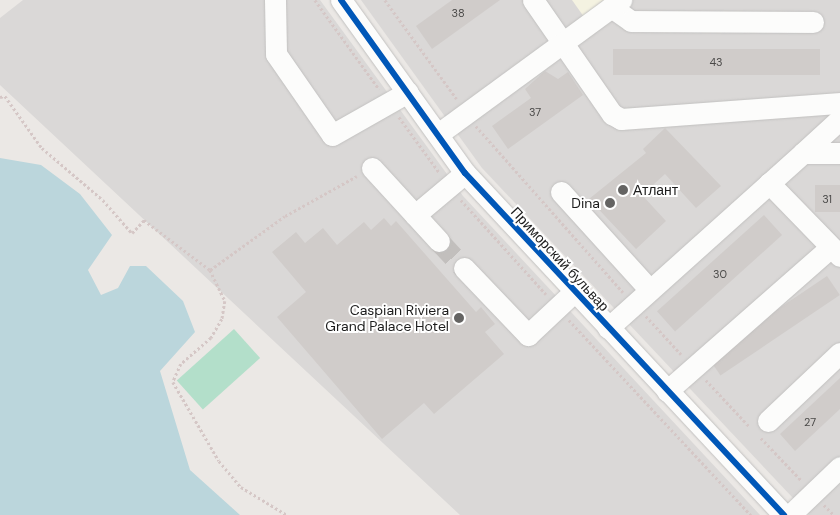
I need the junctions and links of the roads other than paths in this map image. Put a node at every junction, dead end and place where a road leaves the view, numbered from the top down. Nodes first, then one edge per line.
1 (275, 0) edge
2 (341, 0) edge
3 (534, 0) edge
4 (616, 4) edge
5 (813, 22) dead end
6 (564, 42) junction
7 (408, 92) junction
8 (840, 103) edge
9 (837, 124) edge
10 (438, 134) junction
11 (803, 153) junction
12 (840, 153) edge
13 (372, 168) road end
14 (465, 173) junction
15 (769, 183) junction
16 (561, 192) dead end
17 (415, 215) junction
18 (440, 241) tunnel mouth
19 (835, 252) edge
20 (464, 268) tunnel mouth
21 (650, 290) junction
22 (574, 292) junction
23 (608, 328) junction
24 (840, 353) edge
25 (667, 391) junction
26 (768, 421) dead end
27 (840, 468) edge
28 (784, 515) edge
29 (790, 515) edge

1 - 7 street
2 - 7 street, Приморский бульвар
3 - 6 street
4 - 5 street
4 - 6 street
6 - 8 street
6 - 10 street
7 - 10 street, Приморский бульвар
9 - 11 street
10 - 14 street, Приморский бульвар
11 - 12 street
11 - 15 street
13 - 17 street
14 - 17 street
14 - 22 street, Приморский бульвар
15 - 19 street
15 - 21 street
16 - 21 street
17 - 18 street
19 - 25 street
20 - 22 street
21 - 23 street
22 - 23 street, Приморский бульвар
23 - 25 street, Приморский бульвар
24 - 26 street
25 - 28 street, Приморский бульвар
27 - 29 street

